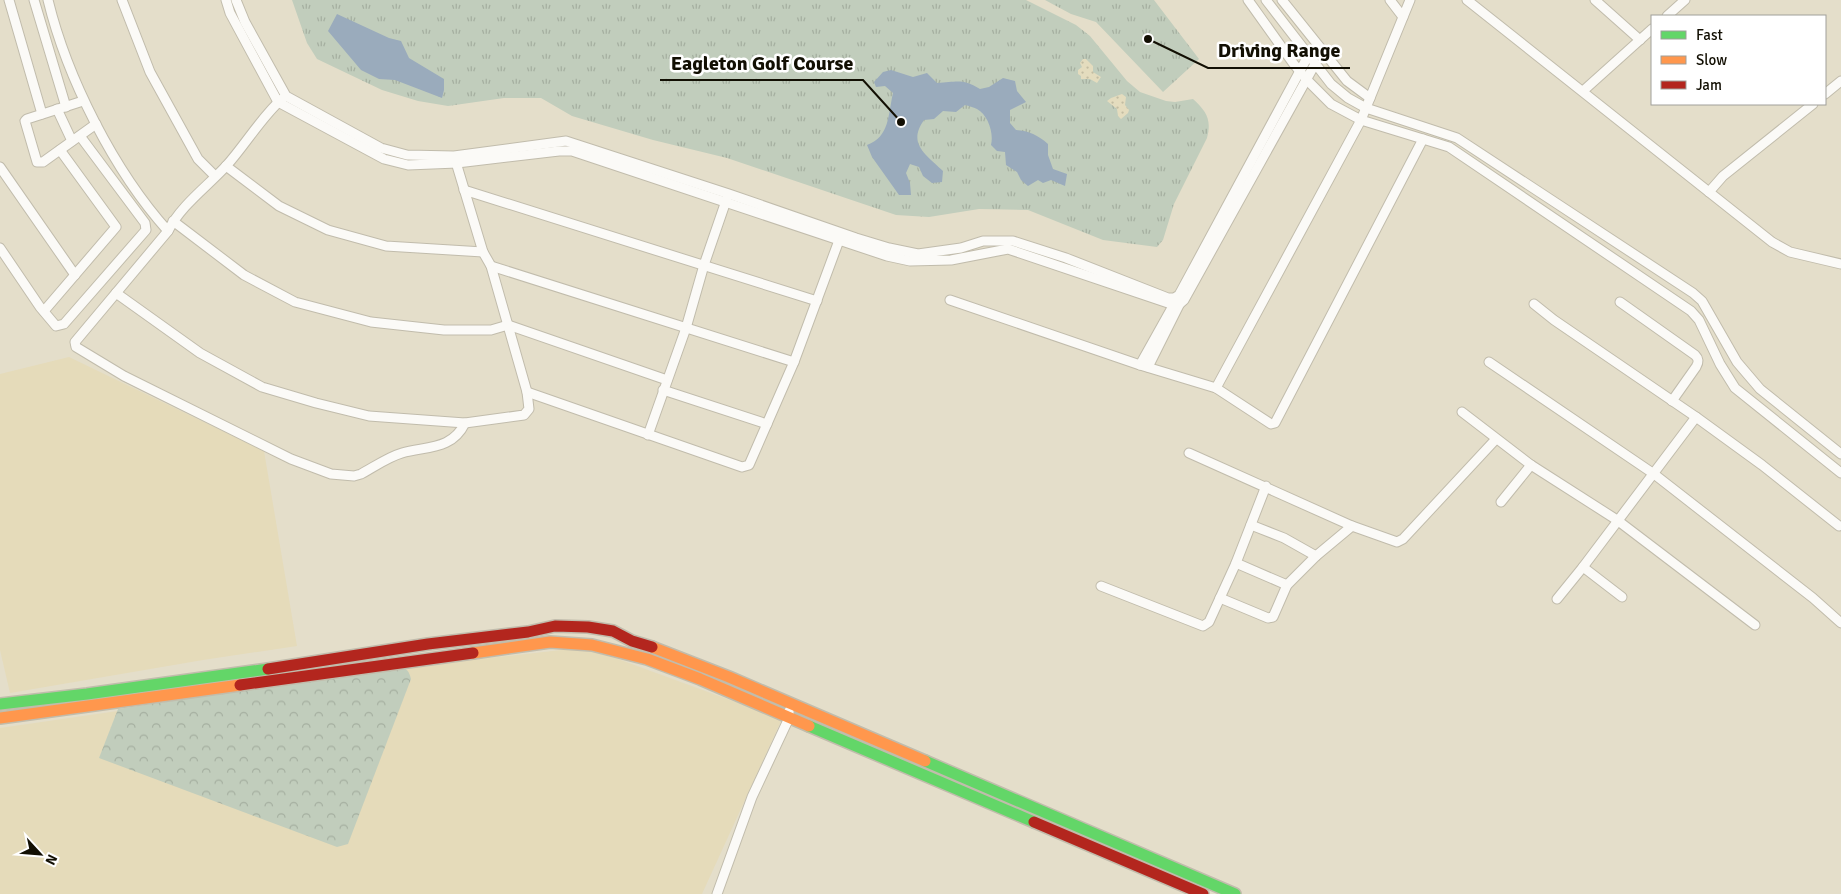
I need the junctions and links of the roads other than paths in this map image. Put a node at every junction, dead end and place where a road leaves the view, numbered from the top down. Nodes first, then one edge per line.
1 (9, 0) edge
2 (34, 0) edge
3 (48, 0) edge
4 (122, 0) edge
5 (226, 0) edge
6 (236, 0) edge
7 (1248, 0) edge
8 (1266, 0) edge
9 (1282, 0) edge
10 (1390, 0) edge
11 (1410, 0) edge
12 (1467, 0) edge
13 (1595, 0) edge
14 (1685, 0) edge
15 (1668, 15) edge
16 (1403, 17) junction
17 (1651, 31) edge
18 (1640, 40) junction
19 (1308, 56) junction
20 (1315, 64) junction
21 (1299, 70) junction
22 (1306, 79) junction
23 (1841, 81) edge
24 (1583, 91) junction
25 (1826, 93) edge
26 (1370, 98) junction
27 (282, 99) junction
28 (83, 101) junction
29 (1812, 105) edge
30 (61, 108) junction
31 (1366, 108) junction
32 (42, 114) junction
33 (1360, 120) junction
34 (96, 124) junction
35 (80, 136) junction
36 (1423, 139) junction
37 (72, 142) junction
38 (60, 150) junction
39 (455, 160) junction
40 (226, 166) junction
41 (0, 167) edge
42 (215, 176) junction
43 (464, 190) junction
44 (1709, 192) junction
45 (727, 198) junction
46 (173, 222) junction
47 (168, 231) junction
48 (840, 237) junction
49 (0, 248) edge
50 (483, 252) junction
51 (1841, 264) edge
52 (704, 265) junction
53 (491, 266) junction
54 (75, 276) junction
55 (116, 293) junction
56 (950, 300) dead end
57 (817, 301) junction
58 (1177, 301) junction
59 (1620, 302) dead end
60 (1534, 304) dead end
61 (44, 311) junction
62 (508, 325) junction
63 (686, 328) junction
64 (794, 362) junction
65 (1489, 362) dead end
66 (1144, 366) junction
67 (667, 380) junction
68 (1216, 388) junction
69 (664, 390) junction
70 (526, 392) junction
71 (1672, 401) junction
72 (1462, 412) dead end
73 (1696, 417) junction
74 (465, 423) junction
75 (768, 424) junction
76 (648, 435) junction
77 (1496, 439) junction
78 (1189, 453) dead end
79 (1841, 454) edge
80 (1531, 466) junction
81 (1841, 473) edge
82 (1654, 474) junction
83 (1266, 486) junction
84 (1500, 502) dead end
85 (1617, 520) junction
86 (1252, 525) junction
87 (1352, 526) junction
88 (1839, 526) dead end
89 (1316, 556) junction
90 (1236, 563) junction
91 (1583, 567) junction
92 (1286, 585) junction
93 (1101, 586) dead end
94 (1622, 597) dead end
95 (1220, 598) junction
96 (1557, 599) dead end
97 (1841, 623) edge
98 (1755, 626) dead end
99 (235, 673) junction
100 (237, 685) junction
101 (788, 702) junction
102 (0, 704) edge
103 (0, 718) edge
104 (789, 718) junction
105 (717, 894) edge
106 (1203, 894) edge
107 (1235, 894) edge

1 - 32 street
2 - 30 street
3 - 28 street
4 - 42 street
5 - 27 street
6 - 27 street
7 - 21 street
8 - 19 street
9 - 26 street
10 - 16 street
11 - 16 street
12 - 24 street
13 - 18 street
14 - 15 street
16 - 26 street
17 - 18 street
18 - 24 street
19 - 20 street
19 - 21 street
20 - 22 street
20 - 31 street
21 - 22 street
21 - 58 street
22 - 33 street
22 - 58 street
23 - 25 street
24 - 44 street
26 - 31 street
27 - 39 street
27 - 40 street
28 - 30 street
28 - 34 street
29 - 44 street
30 - 32 street
30 - 37 street
31 - 33 street
31 - 79 street
32 - 38 street
33 - 36 street
33 - 68 street
34 - 35 street
34 - 47 street
35 - 37 street
35 - 61 street
36 - 68 street
36 - 81 street
37 - 38 street
38 - 54 street
39 - 43 street
39 - 45 street
40 - 42 street
40 - 50 street
41 - 54 street
42 - 46 street
43 - 50 street
43 - 52 street
44 - 51 street
45 - 48 street
45 - 52 street
46 - 47 street
46 - 62 street
47 - 55 street
48 - 57 street
48 - 58 street
49 - 61 street
50 - 53 street
52 - 57 street
52 - 63 street
53 - 62 street
53 - 63 street
54 - 61 street
55 - 74 street
55 - 74 street
56 - 66 street
57 - 64 street
58 - 66 street
59 - 71 street
60 - 71 street
62 - 67 street
62 - 70 street
63 - 64 street
63 - 67 street
64 - 75 street
65 - 82 street
66 - 68 street
67 - 69 street
69 - 75 street
69 - 76 street
70 - 74 street
70 - 76 street
71 - 73 street
72 - 77 street
73 - 82 street
73 - 88 street
75 - 76 street
77 - 80 street
77 - 87 street
78 - 83 street
80 - 84 street
80 - 85 street
82 - 85 street
82 - 97 street
83 - 86 street
83 - 87 street
85 - 91 street
85 - 98 street
86 - 89 street
86 - 90 street
87 - 89 street
89 - 92 street
90 - 92 street
90 - 95 street
91 - 94 street
91 - 96 street
92 - 95 street
93 - 95 street
99 - 100 street
99 - 101 street
99 - 102 street
100 - 103 street
100 - 104 street
101 - 104 street
101 - 107 street
104 - 105 street
104 - 106 street

